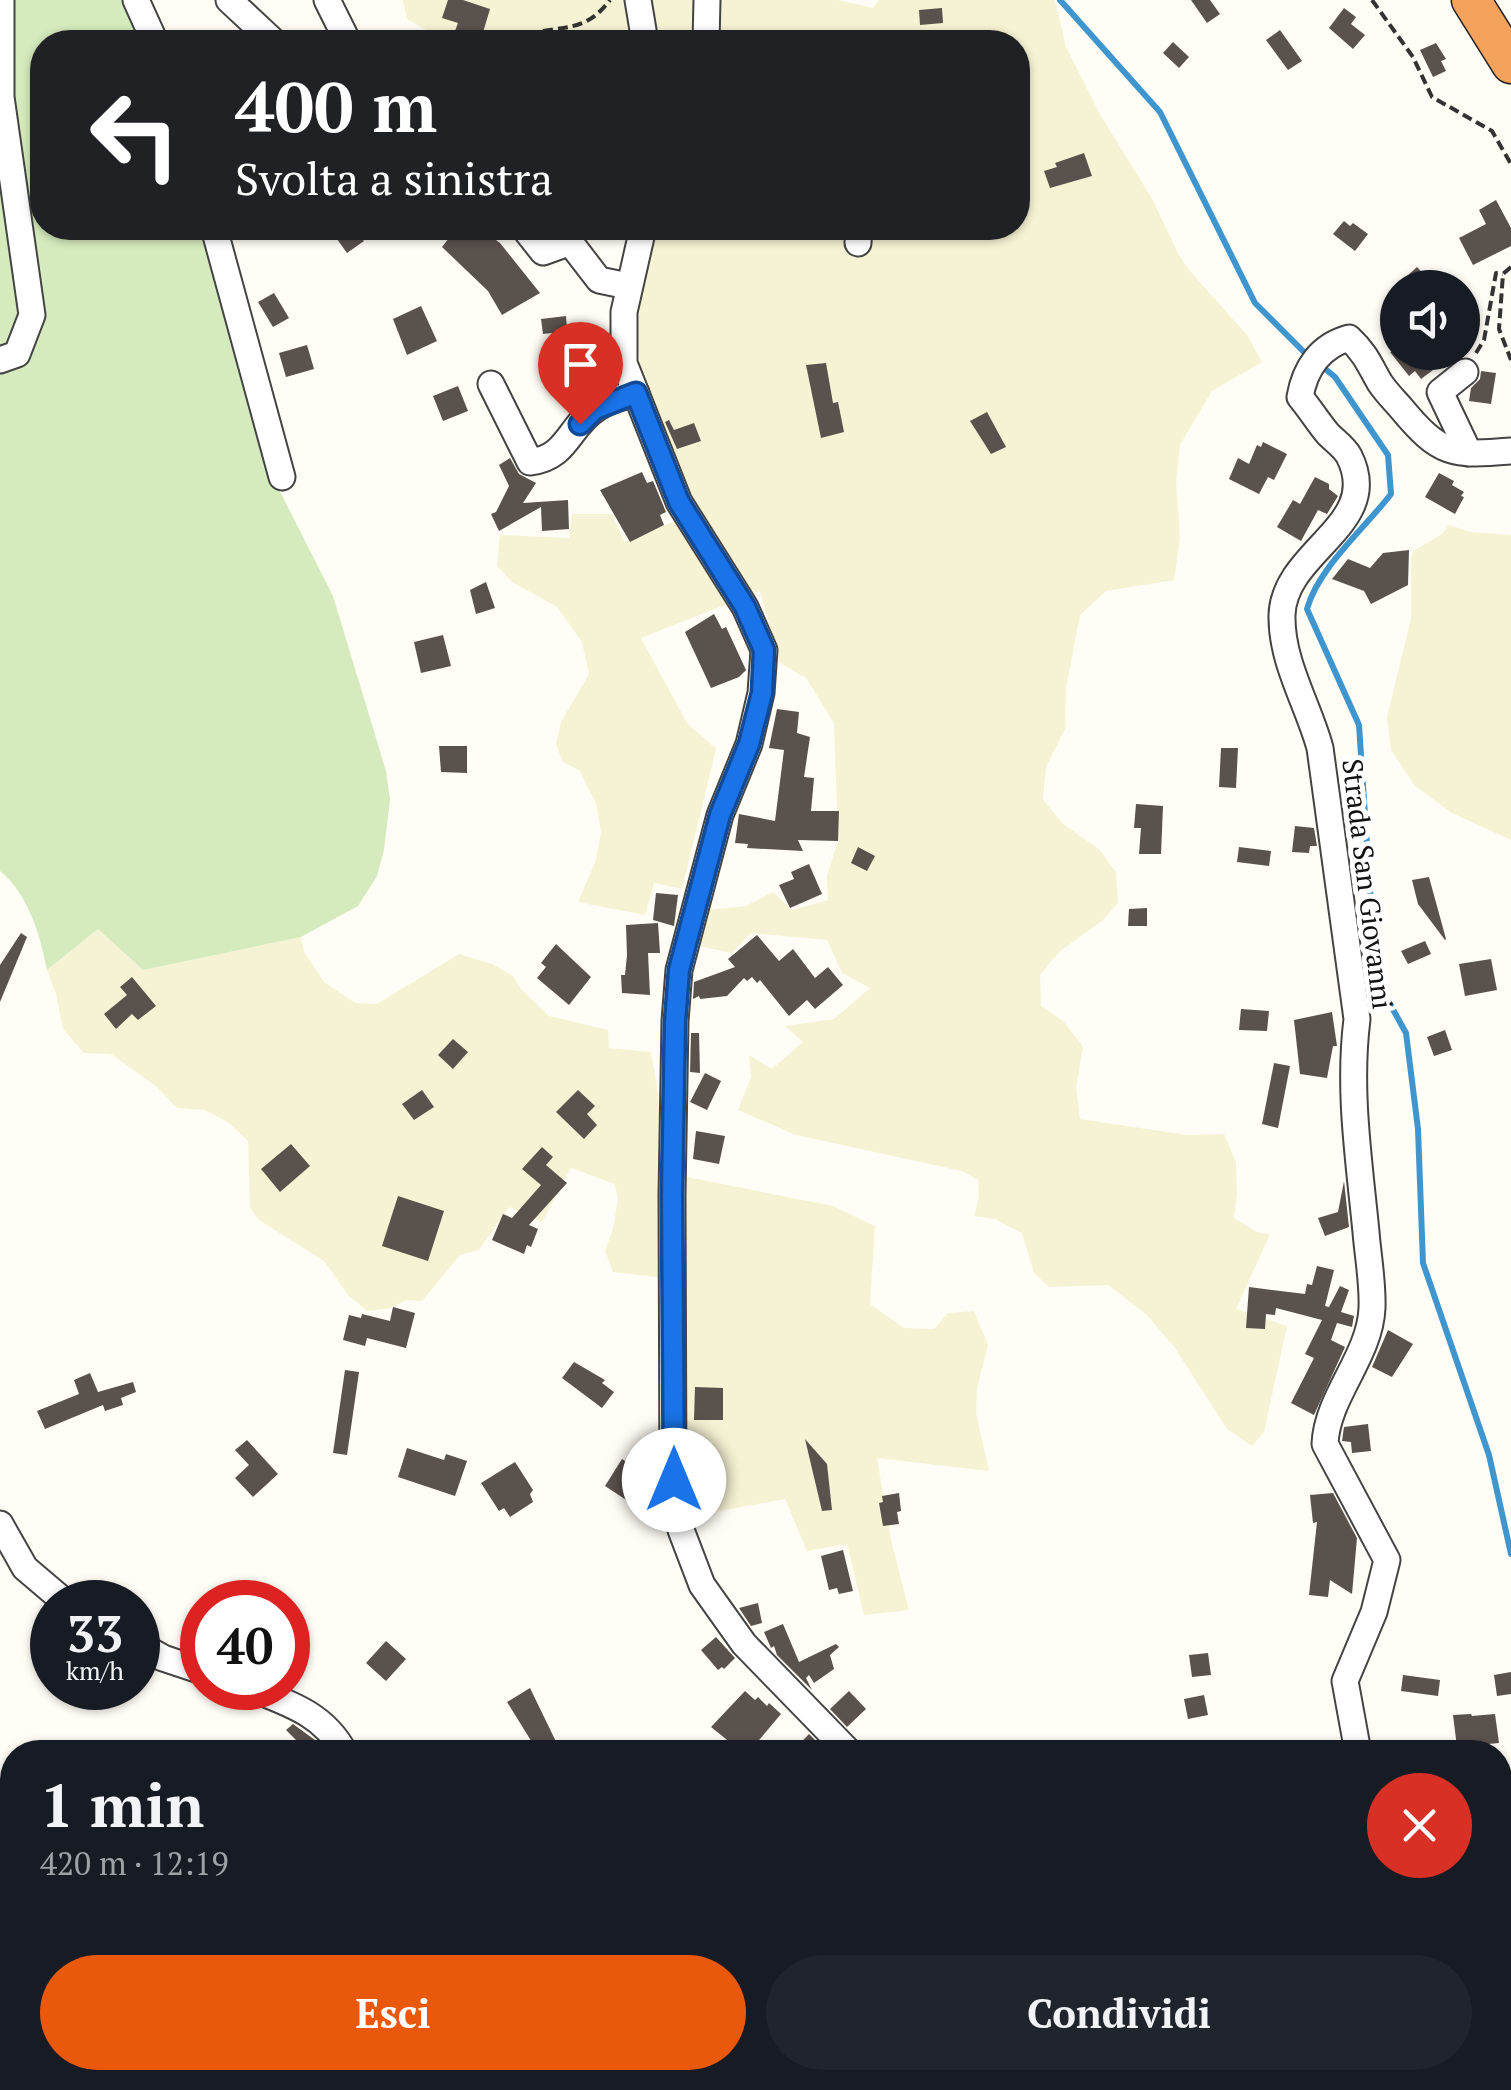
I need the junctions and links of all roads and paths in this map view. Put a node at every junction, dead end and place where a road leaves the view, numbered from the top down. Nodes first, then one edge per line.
1 (0, 0) edge
2 (136, 0) edge
3 (229, 0) edge
4 (327, 0) edge
5 (610, 0) edge
6 (638, 0) edge
7 (708, 0) edge
8 (1372, 0) edge
9 (1471, 0) edge
10 (150, 30) edge
11 (261, 30) edge
12 (342, 30) edge
13 (550, 30) edge
14 (643, 30) edge
15 (707, 30) edge
16 (1511, 64) edge
17 (1511, 164) edge
18 (217, 240) edge
19 (534, 240) edge
20 (558, 240) edge
21 (568, 240) edge
22 (640, 240) edge
23 (1511, 267) edge
24 (1504, 274) junction
25 (628, 286) junction
26 (0, 360) edge
27 (1511, 360) edge
28 (1465, 372) joint
29 (491, 384) dead end
30 (636, 393) junction
31 (1511, 451) edge
32 (1469, 453) junction
33 (282, 477) dead end
34 (0, 1524) edge
35 (38, 1580) edge
36 (302, 1710) edge
37 (337, 1740) edge
38 (837, 1740) edge
39 (1356, 1740) edge

1 - 26 street
2 - 10 street
3 - 11 street
4 - 12 street
5 - 13 path
6 - 14 street
7 - 15 street
8 - 17 path
9 - 16 highway
18 - 33 street
19 - 20 street
21 - 25 street
22 - 25 street
23 - 24 path
24 - 27 path
24 - 28 path
25 - 30 street
28 - 32 street
29 - 30 street
30 - 38 street
31 - 32 street, Strada San Giovanni
32 - 39 street, Strada San Giovanni
34 - 35 street
36 - 37 street

